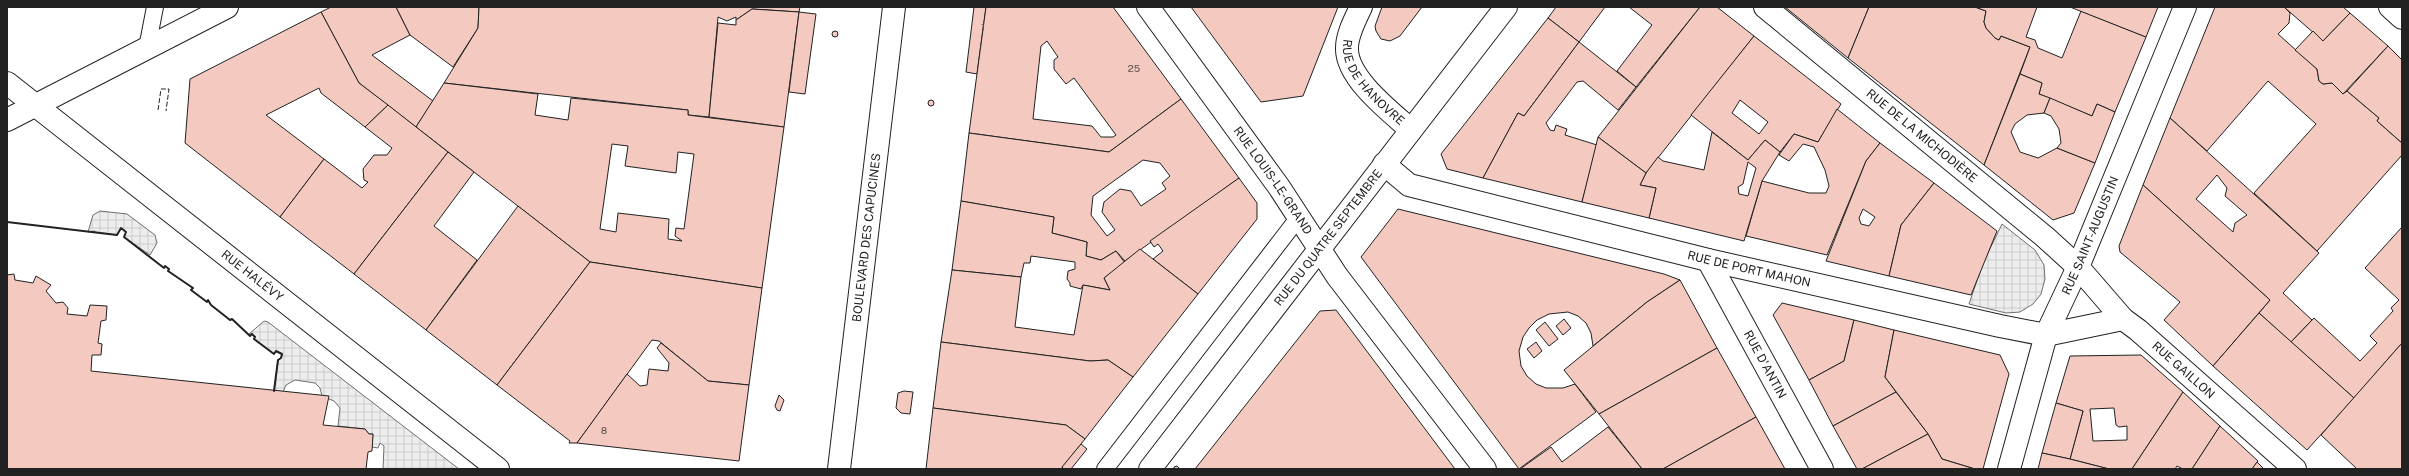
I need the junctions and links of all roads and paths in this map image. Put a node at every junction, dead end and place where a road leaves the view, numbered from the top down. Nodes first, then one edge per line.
1 (155, 7) edge
2 (227, 7) edge
3 (894, 7) edge
4 (1148, 7) edge
5 (1361, 7) edge
6 (1506, 7) edge
7 (1765, 7) edge
8 (2185, 7) edge
9 (2390, 7) edge
10 (2402, 18) edge
11 (148, 48) junction
12 (7, 83) edge
13 (35, 106) junction
14 (7, 120) edge
15 (1411, 130) junction
16 (1384, 164) junction
17 (1299, 217) junction
18 (1320, 248) junction
19 (1708, 260) junction
20 (2078, 267) junction
21 (2123, 319) junction
22 (2046, 335) junction
23 (498, 469) edge
24 (839, 469) edge
25 (1105, 469) edge
26 (1150, 469) edge
27 (1485, 469) edge
28 (1822, 469) edge
29 (2009, 469) edge
30 (2295, 469) edge

1 - 11 lane
2 - 11 street
3 - 24 street, BOULEVARD DES CAPUCINES
4 - 17 street, RUE LOUIS-LE-GRAND
5 - 15 street, RUE DE HANOVRE
6 - 15 street, RUE DU QUATRE SEPTEMBRE
7 - 20 street, RUE DE LA MICHODIÈRE
8 - 20 street, RUE SAINT-AUGUSTIN
9 - 10 street
11 - 13 street
12 - 13 street, RUE HALÉVY
13 - 14 street
13 - 23 street, RUE HALÉVY
15 - 16 street, RUE DU QUATRE SEPTEMBRE
16 - 18 street, RUE DU QUATRE SEPTEMBRE
16 - 19 street, RUE DE PORT MAHON
17 - 18 street, RUE LOUIS-LE-GRAND
17 - 25 lane
18 - 26 street, RUE DU QUATRE SEPTEMBRE
18 - 27 street, RUE LOUIS-LE-GRAND
19 - 22 street, RUE DE PORT MAHON
19 - 28 street, RUE D'ANTIN
20 - 21 street, RUE GAILLON
20 - 22 street, RUE SAINT-AUGUSTIN
21 - 22 street, RUE DE PORT MAHON
21 - 30 street, RUE GAILLON
22 - 29 street, RUE SAINT-AUGUSTIN

